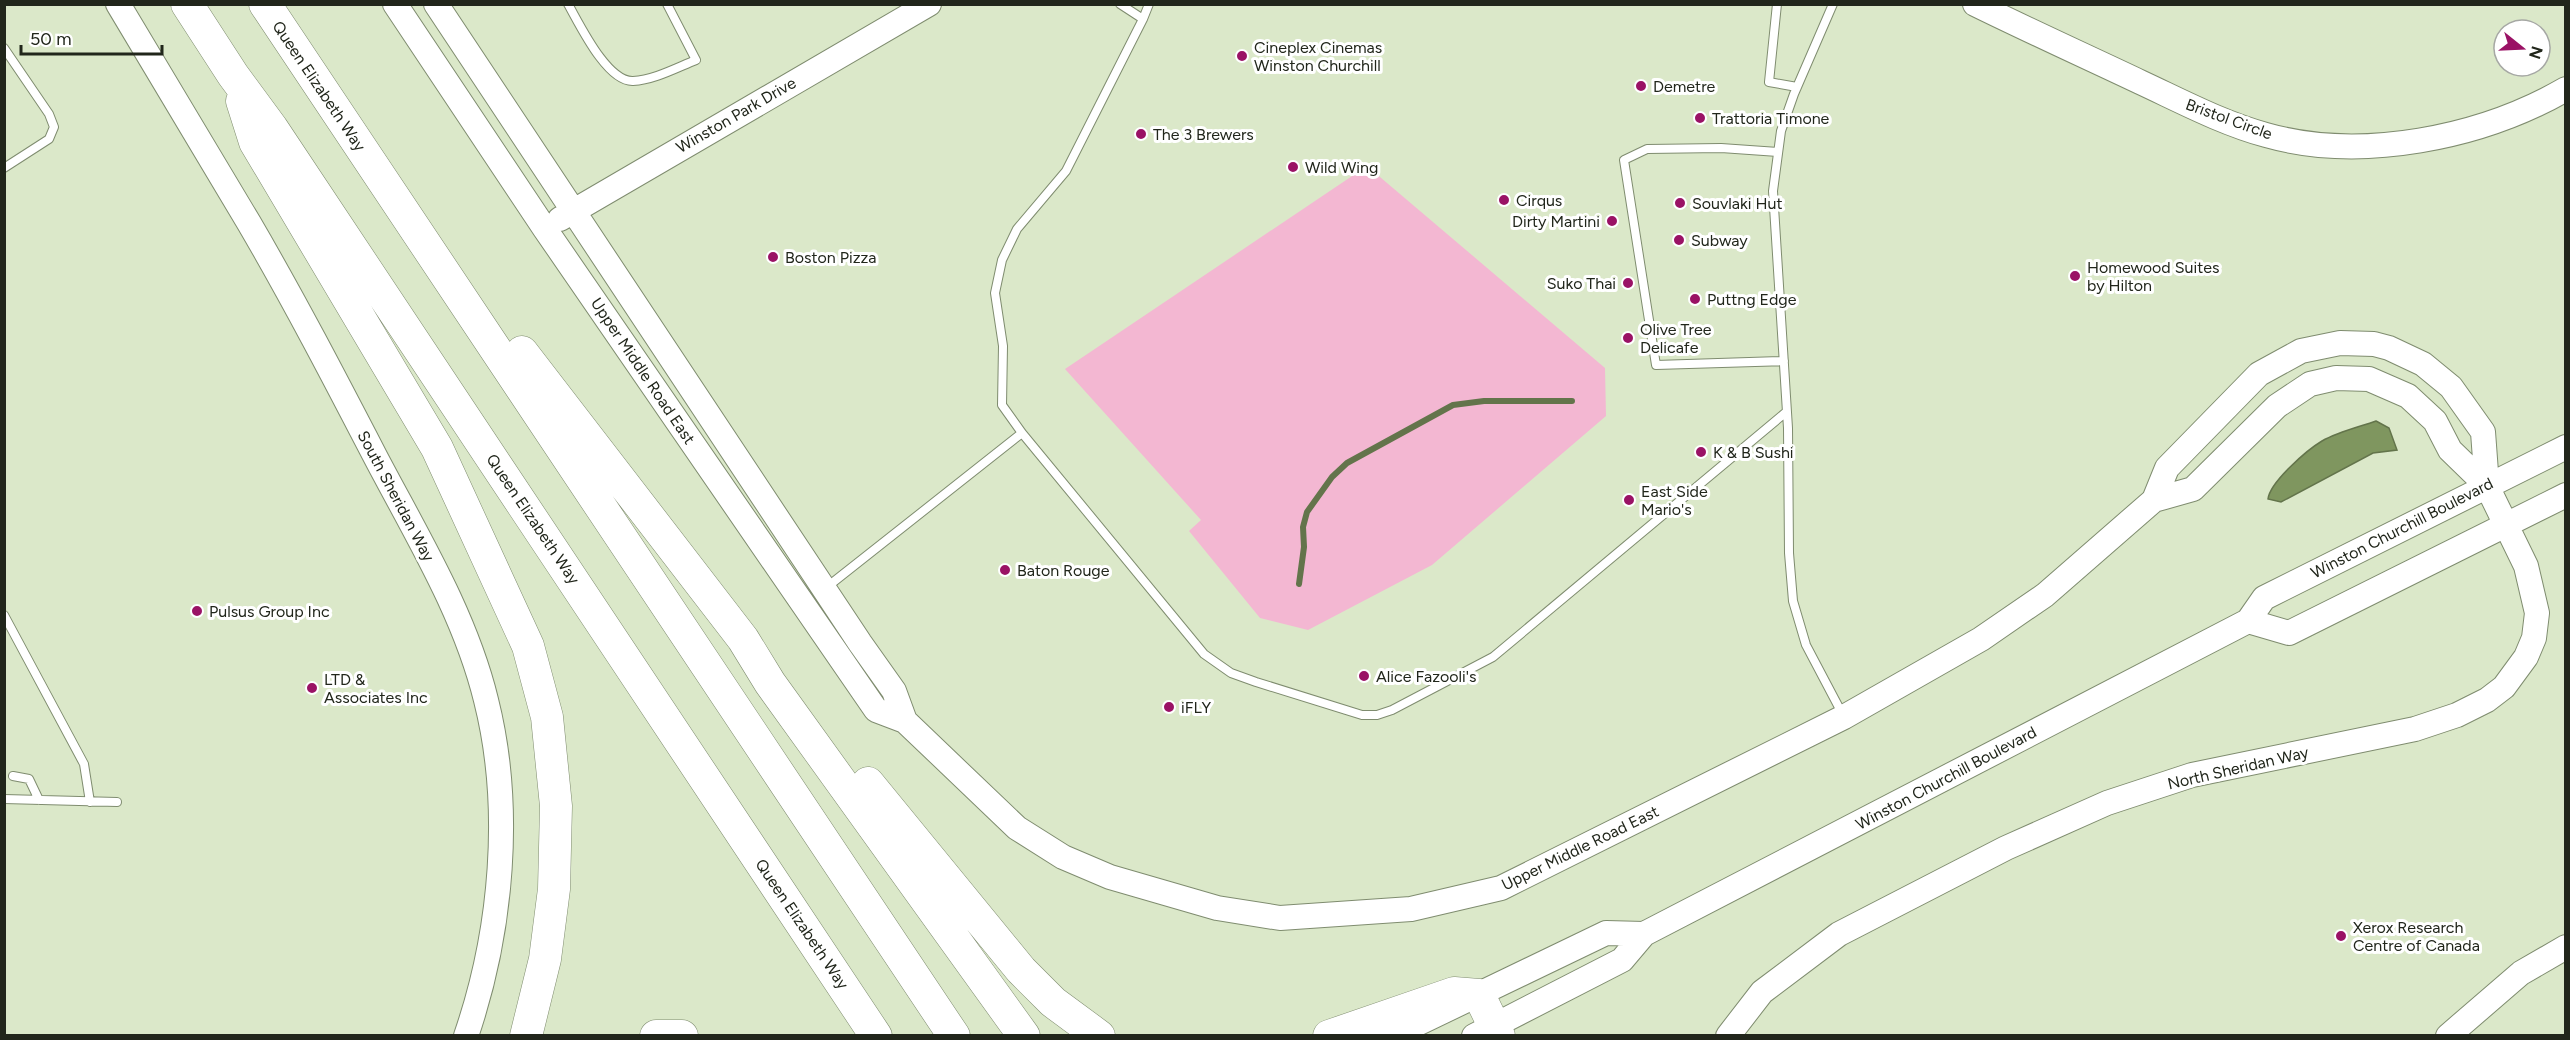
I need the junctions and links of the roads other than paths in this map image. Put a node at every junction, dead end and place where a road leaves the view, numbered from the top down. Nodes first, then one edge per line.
1 (118, 4) edge
2 (187, 4) edge
3 (264, 4) edge
4 (395, 4) edge
5 (436, 4) edge
6 (568, 4) edge
7 (667, 4) edge
8 (928, 4) edge
9 (1120, 4) edge
10 (1149, 4) edge
11 (1777, 4) edge
12 (1833, 4) edge
13 (1975, 4) edge
14 (1143, 20) junction
15 (4, 48) edge
16 (233, 75) junction
17 (1797, 87) junction
18 (2565, 92) edge
19 (1778, 152) junction
20 (4, 168) edge
21 (572, 211) junction
22 (545, 229) junction
23 (423, 238) junction
24 (1784, 361) junction
25 (1785, 413) junction
26 (1022, 433) junction
27 (2565, 447) edge
28 (2487, 486) junction
29 (2565, 495) edge
30 (2154, 500) junction
31 (2502, 516) junction
32 (825, 589) junction
33 (4, 615) edge
34 (2248, 621) junction
35 (743, 639) junction
36 (1844, 717) junction
37 (905, 721) junction
38 (13, 776) dead end
39 (4, 799) edge
40 (39, 800) junction
41 (90, 802) junction
42 (117, 802) dead end
43 (1644, 934) junction
44 (2565, 947) edge
45 (1479, 995) junction
46 (1489, 1032) edge
47 (466, 1035) edge
48 (526, 1035) edge
49 (656, 1035) edge
50 (682, 1035) edge
51 (876, 1035) edge
52 (954, 1035) edge
53 (1024, 1035) edge
54 (1099, 1035) edge
55 (1329, 1035) edge
56 (1392, 1035) edge
57 (1728, 1035) edge
58 (2448, 1035) edge

1 - 47 street, South Sheridan Way
2 - 16 highway, Queen Elizabeth Way
3 - 23 highway, Queen Elizabeth Way
4 - 22 street, Upper Middle Road East
5 - 21 street, Upper Middle Road East
6 - 7 lane
8 - 21 street, Winston Park Drive
9 - 14 lane
10 - 14 lane
11 - 17 lane
12 - 17 lane
13 - 18 street, Bristol Circle
14 - 26 lane
15 - 20 lane
16 - 48 highway
16 - 51 highway, Queen Elizabeth Way
17 - 19 lane
19 - 24 lane
19 - 24 lane
21 - 22 street, Winston Park Drive
21 - 32 street, Upper Middle Road East
22 - 37 street, Upper Middle Road East
23 - 35 highway
23 - 52 highway, Queen Elizabeth Way
24 - 25 lane
25 - 26 lane
25 - 36 lane
26 - 32 lane
27 - 28 street, Winston Churchill Boulevard
28 - 30 street, Upper Middle Road East
28 - 30 street, Upper Middle Road East
28 - 31 street, Upper Middle Road East
28 - 34 street, Winston Churchill Boulevard
29 - 31 street
30 - 36 street, Upper Middle Road East
31 - 34 street
31 - 57 street, North Sheridan Way
32 - 37 street, Upper Middle Road East
33 - 41 lane
34 - 43 street, Winston Churchill Boulevard
35 - 53 highway
35 - 54 highway
36 - 37 street, Upper Middle Road East
38 - 40 lane
39 - 40 lane
40 - 41 lane
41 - 42 lane
43 - 45 street, Winston Churchill Boulevard
43 - 46 street, Winston Churchill Boulevard
44 - 58 street
45 - 46 highway
45 - 55 highway
45 - 56 street, Winston Churchill Boulevard
49 - 50 highway

